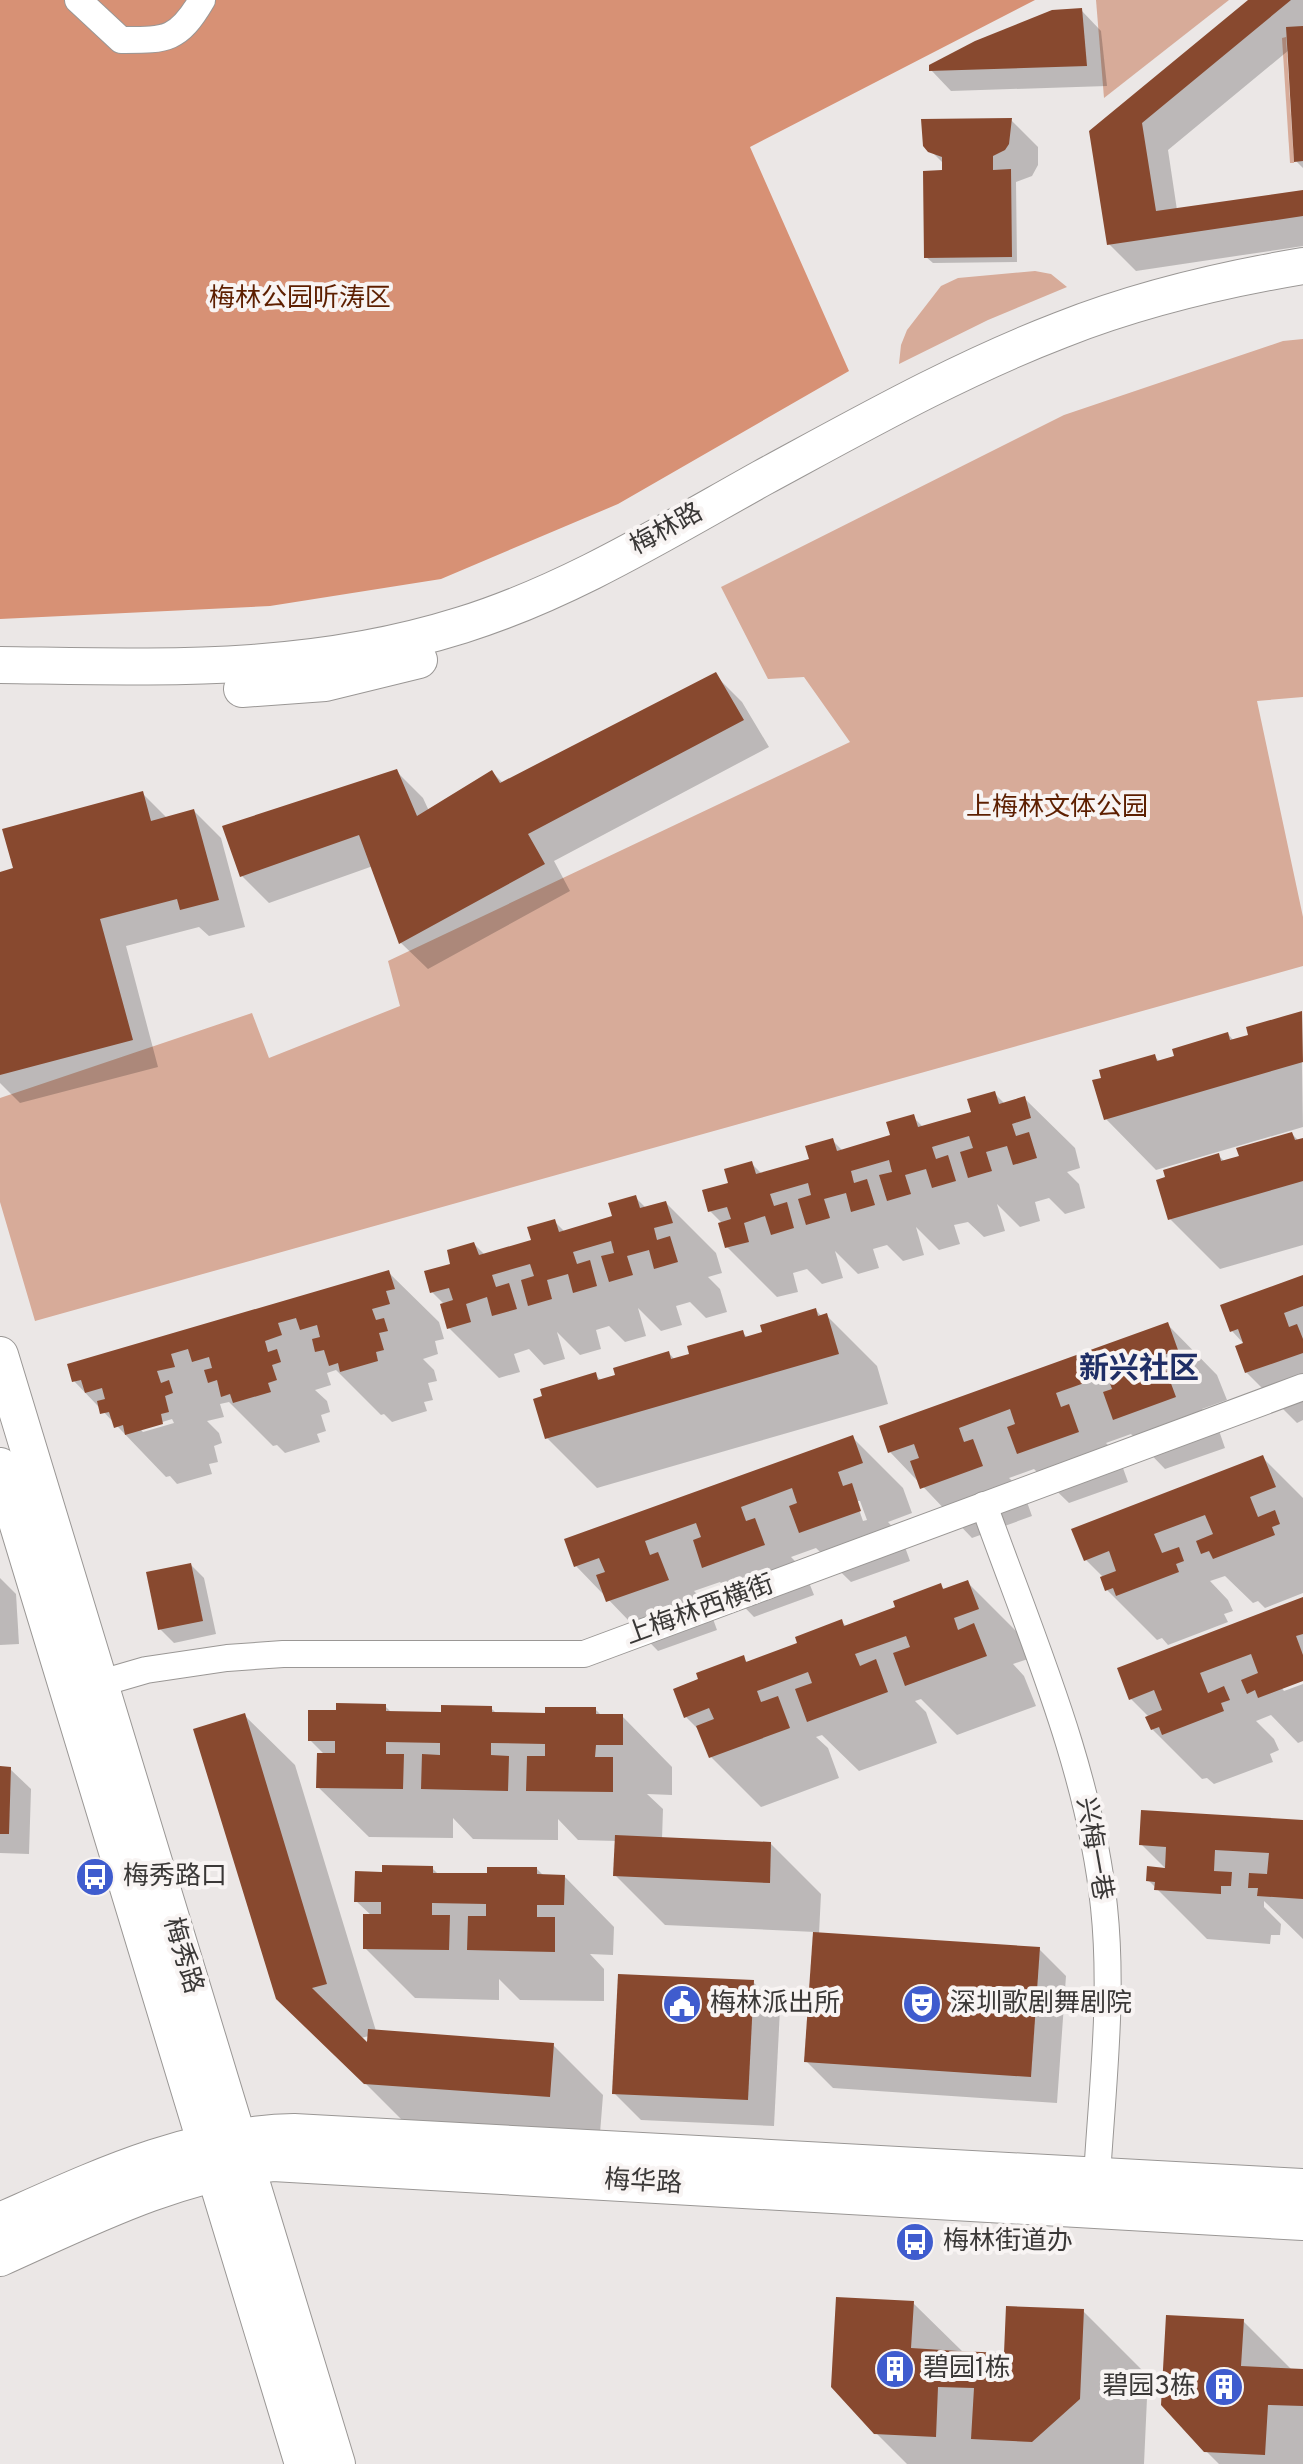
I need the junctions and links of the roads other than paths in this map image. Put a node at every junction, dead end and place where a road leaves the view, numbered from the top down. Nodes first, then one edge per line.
1 (78, 0) edge
2 (202, 0) edge
3 (1303, 266) edge
4 (1303, 293) edge
5 (0, 665) edge
6 (0, 689) edge
7 (0, 1355) edge
8 (1303, 1387) edge
9 (0, 1466) edge
10 (984, 1505) junction
11 (84, 1688) junction
12 (226, 2154) junction
13 (1303, 2187) edge
14 (1096, 2192) junction
15 (0, 2221) edge
16 (1303, 2222) edge
17 (0, 2258) edge
18 (303, 2464) edge
19 (337, 2464) edge

1 - 2 street
3 - 5 main road, 梅林路
4 - 6 main road, 梅林路
7 - 11 main road, 梅秀路
8 - 10 street, 上梅林西横街
9 - 11 main road, 梅秀路
10 - 11 street, 上梅林西横街
10 - 14 street, 兴梅一巷
11 - 12 main road, 梅秀路
12 - 14 main road, 梅华路
12 - 15 main road, 梅华路
12 - 17 main road, 梅华路
12 - 18 main road, 梅秀路
12 - 19 main road, 梅秀路
13 - 14 main road, 梅华路
14 - 16 main road, 梅华路

